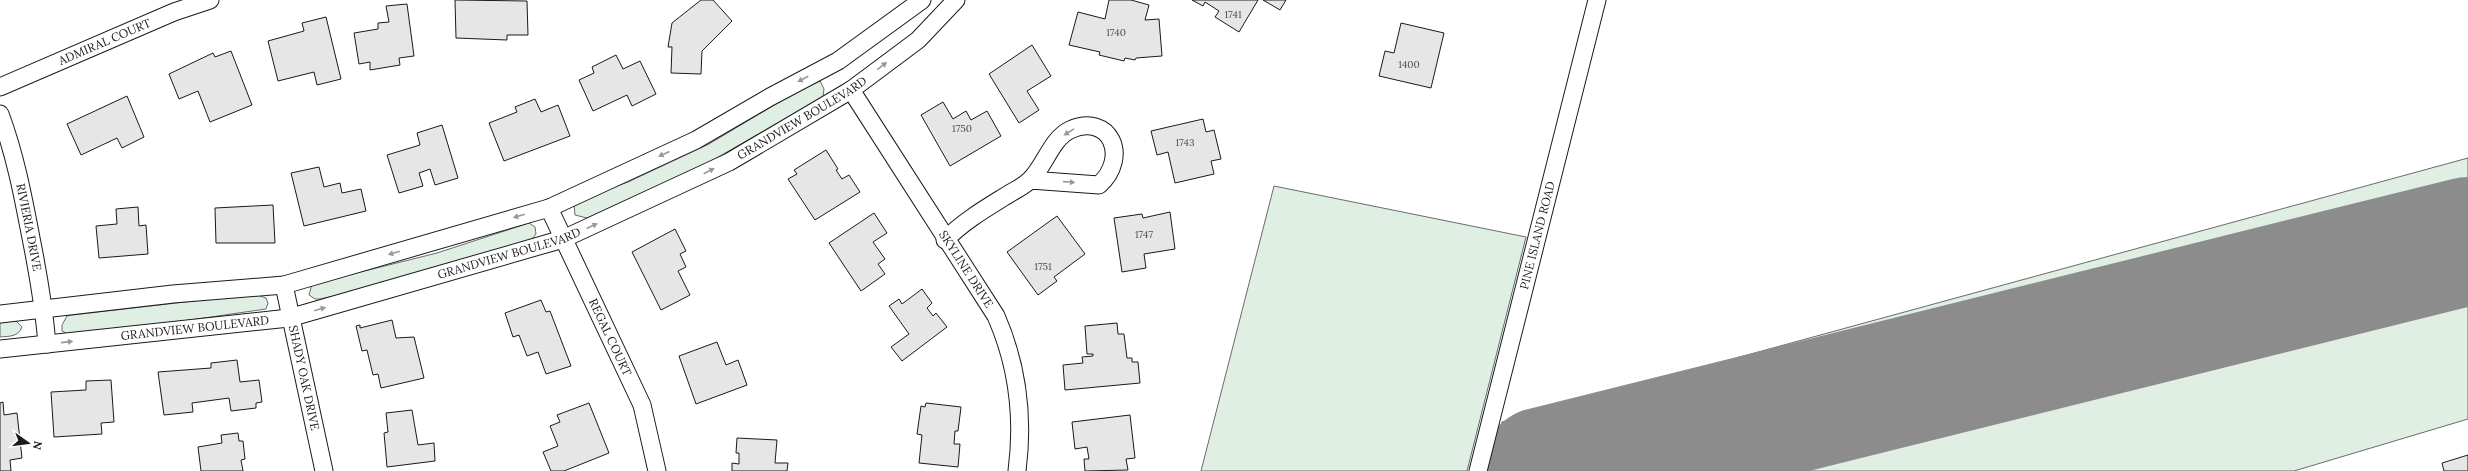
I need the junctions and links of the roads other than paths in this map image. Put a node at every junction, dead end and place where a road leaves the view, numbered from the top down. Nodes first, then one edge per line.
1 (210, 0) edge
2 (922, 0) edge
3 (956, 0) edge
4 (1597, 0) edge
5 (0, 87) edge
6 (851, 90) junction
7 (0, 114) edge
8 (1030, 180) junction
9 (549, 208) junction
10 (563, 239) junction
11 (945, 240) junction
12 (284, 286) junction
13 (44, 308) junction
14 (0, 314) edge
15 (289, 318) junction
16 (47, 344) junction
17 (0, 349) edge
18 (324, 471) edge
19 (657, 471) edge
20 (1017, 471) edge
21 (1478, 471) edge

1 - 5 street, ADMIRAL COURT
2 -> 9 street
6 -> 3 street, GRANDVIEW BOULEVARD
4 - 21 street, PINE ISLAND ROAD
10 -> 6 street, GRANDVIEW BOULEVARD
6 - 11 street, SKYLINE DRIVE
7 - 13 street, RIVIERIA DRIVE
8 -> 8 street
8 - 11 street
9 - 10 street, REGAL COURT
9 -> 12 street
15 -> 10 street, GRANDVIEW BOULEVARD
10 - 19 street, REGAL COURT
11 - 20 street, SKYLINE DRIVE
12 - 13 street
12 - 15 street, SHADY OAK DRIVE
13 - 14 street
13 - 16 street, RIVIERIA DRIVE
16 -> 15 street, GRANDVIEW BOULEVARD
15 - 18 street, SHADY OAK DRIVE
16 - 17 street, GRANDVIEW BOULEVARD

